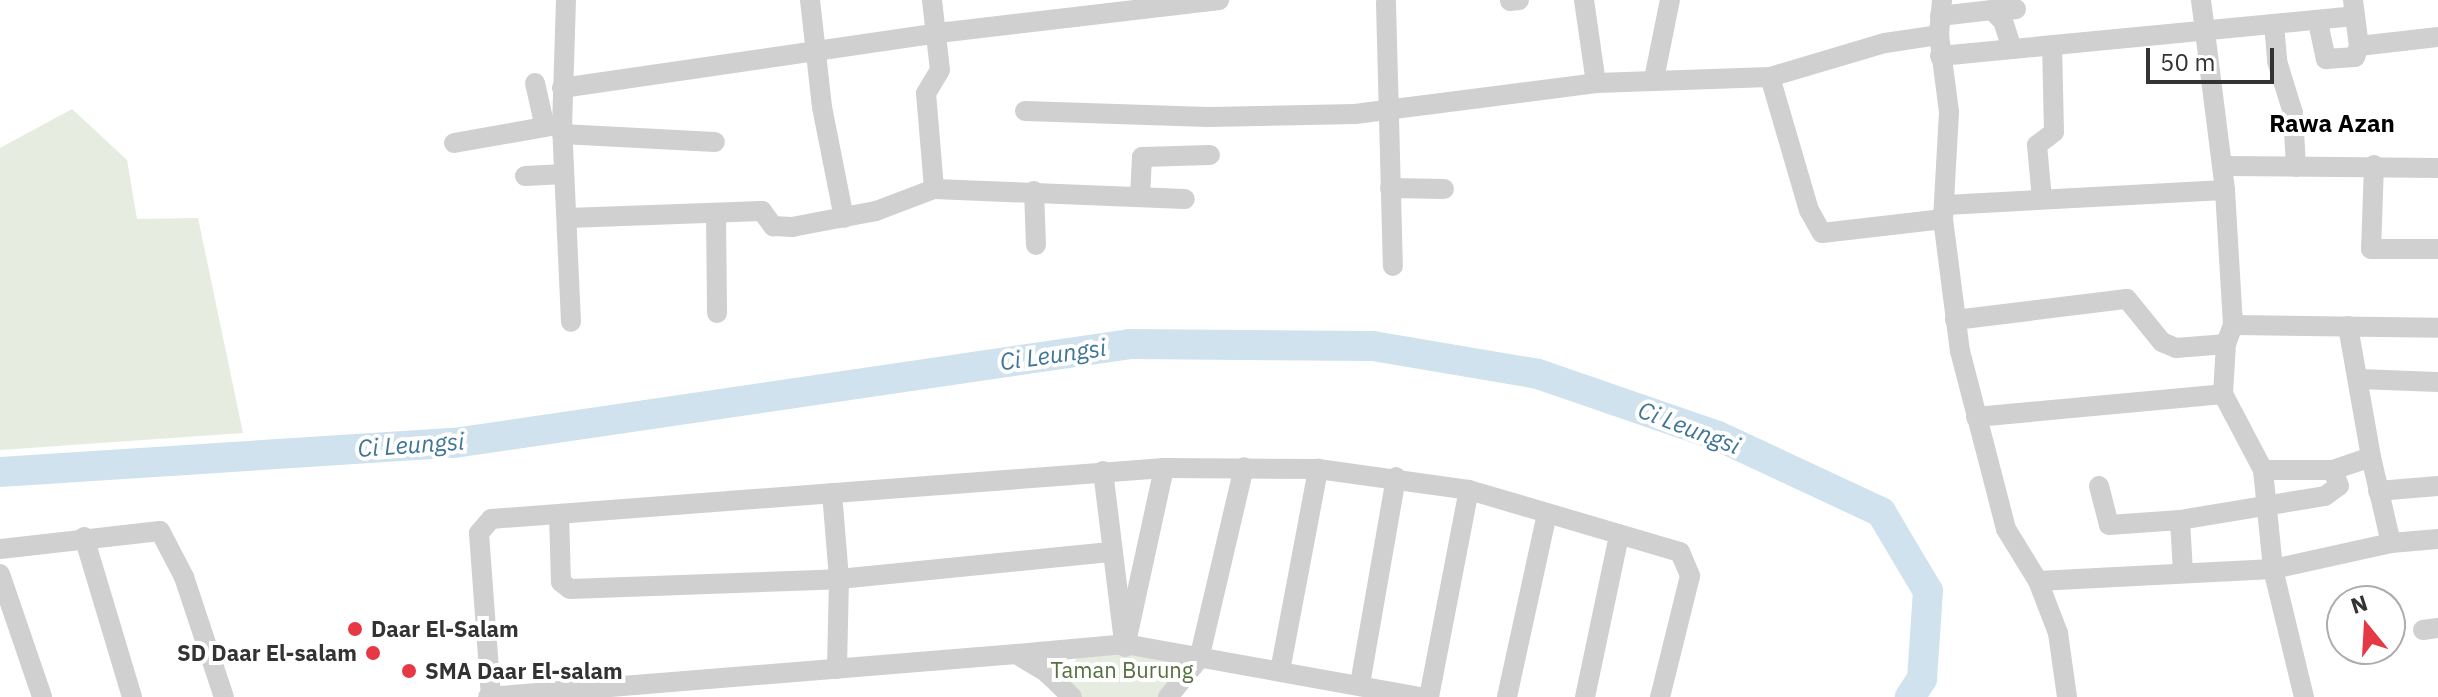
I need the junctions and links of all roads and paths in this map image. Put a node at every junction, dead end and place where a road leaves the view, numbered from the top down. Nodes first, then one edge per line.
1 (566, 0) edge
2 (810, 0) edge
3 (932, 0) edge
4 (1219, 0) edge
5 (1519, 0) edge
6 (1584, 0) edge
7 (1670, 0) edge
8 (2201, 0) edge
9 (1510, 1) edge
10 (1386, 3) dead end
11 (2353, 8) edge
12 (2016, 9) dead end
13 (1992, 10) junction
14 (1940, 17) edge
15 (2318, 22) junction
16 (2274, 24) junction
17 (2205, 29) junction
18 (936, 33) junction
19 (2438, 37) edge
20 (2052, 46) junction
21 (2359, 46) junction
22 (2012, 48) junction
23 (814, 51) junction
24 (1940, 56) junction
25 (1770, 77) junction
26 (1654, 79) junction
27 (535, 83) dead end
28 (1596, 83) junction
29 (562, 88) junction
30 (1025, 111) dead end
31 (1388, 111) junction
32 (556, 127) junction
33 (715, 142) dead end
34 (454, 143) dead end
35 (1210, 155) dead end
36 (2374, 165) junction
37 (2223, 166) junction
38 (2296, 167) junction
39 (2438, 168) edge
40 (564, 174) junction
41 (525, 176) dead end
42 (1390, 188) junction
43 (934, 189) junction
44 (1444, 189) dead end
45 (2225, 190) junction
46 (1034, 191) junction
47 (1140, 196) junction
48 (1185, 199) dead end
49 (2042, 199) junction
50 (1945, 212) junction
51 (716, 214) junction
52 (568, 218) junction
53 (844, 218) junction
54 (1036, 245) dead end
55 (2438, 249) edge
56 (1393, 266) dead end
57 (717, 313) dead end
58 (1955, 320) junction
59 (571, 322) dead end
60 (2348, 326) junction
61 (2438, 328) edge
62 (2229, 334) junction
63 (2359, 379) junction
64 (2438, 382) edge
65 (2223, 394) junction
66 (1976, 417) junction
67 (2371, 457) junction
68 (1244, 467) junction
69 (1164, 468) junction
70 (1318, 469) junction
71 (2263, 470) junction
72 (2333, 470) junction
73 (1103, 471) junction
74 (1396, 477) junction
75 (2099, 486) dead end
76 (2438, 486) edge
77 (1469, 490) junction
78 (2378, 491) junction
79 (832, 493) junction
80 (2266, 505) junction
81 (1547, 514) junction
82 (559, 515) junction
83 (2180, 520) junction
84 (1619, 535) junction
85 (84, 537) junction
86 (2438, 539) edge
87 (2391, 543) junction
88 (0, 549) edge
89 (1110, 552) junction
90 (2273, 569) junction
91 (2183, 572) junction
92 (0, 574) edge
93 (839, 579) junction
94 (2038, 581) junction
95 (1125, 646) junction
96 (1016, 654) junction
97 (1199, 659) junction
98 (837, 669) junction
99 (1280, 671) junction
100 (1360, 684) junction
101 (42, 697) edge
102 (132, 697) edge
103 (224, 697) edge
104 (490, 697) edge
105 (1072, 697) edge
106 (1168, 697) edge
107 (1420, 697) edge
108 (1429, 697) edge
109 (1507, 697) edge
110 (1585, 697) edge
111 (1660, 697) edge
112 (2067, 697) edge
113 (2304, 697) edge

1 - 29 street
2 - 23 street
3 - 18 street
4 - 18 street
5 - 9 street
6 - 28 street
7 - 26 street
8 - 17 street
10 - 31 street
11 - 15 street
11 - 21 street
12 - 13 street
13 - 14 street
13 - 22 street
14 - 24 street
14 - 25 street
15 - 16 street
15 - 21 street
16 - 17 street
16 - 38 street
17 - 20 street
17 - 37 street
18 - 23 street
18 - 43 street
19 - 21 street
20 - 22 street
20 - 49 street
22 - 24 street
23 - 29 street
23 - 53 street
24 - 50 street
25 - 26 street
25 - 50 street
26 - 28 street
27 - 32 street
28 - 31 street
29 - 32 street
30 - 31 street
31 - 42 street
32 - 33 street
32 - 34 street
32 - 40 street
35 - 47 street
36 - 38 street
36 - 39 street
36 - 55 street
37 - 38 street
37 - 45 street
40 - 41 street
40 - 52 street
42 - 44 street
42 - 56 street
43 - 46 street
43 - 53 street
45 - 49 street
45 - 62 street
46 - 47 street
46 - 54 street
47 - 48 street
49 - 50 street
50 - 58 street
51 - 52 street
51 - 53 street
51 - 57 street
52 - 59 street
58 - 62 street
58 - 66 street
60 - 61 street
60 - 62 street
60 - 63 street
62 - 65 street
63 - 64 street
63 - 67 street
65 - 66 street
65 - 71 street
66 - 94 street
67 - 72 street
67 - 78 street
68 - 69 street
68 - 70 street
68 - 97 street
69 - 73 street
69 - 95 street
70 - 74 street
70 - 99 street
71 - 72 street
71 - 80 street
72 - 80 street
73 - 79 street
73 - 89 street
74 - 77 street
74 - 100 street
75 - 83 street
76 - 78 street
77 - 81 street
77 - 108 street
78 - 87 street
79 - 82 street
79 - 93 street
80 - 83 street
80 - 90 street
81 - 84 street
81 - 109 street
82 - 93 street
82 - 104 street
83 - 91 street
84 - 110 street
84 - 111 street
85 - 88 street
85 - 102 street
85 - 103 street
86 - 87 street
87 - 90 street
89 - 93 street
89 - 95 street
90 - 91 street
90 - 113 street
91 - 94 street
92 - 101 street
93 - 98 street
94 - 112 street
95 - 96 street
95 - 97 street
96 - 98 street
96 - 105 street
97 - 99 street
97 - 106 street
98 - 104 street
99 - 100 street
100 - 107 street

